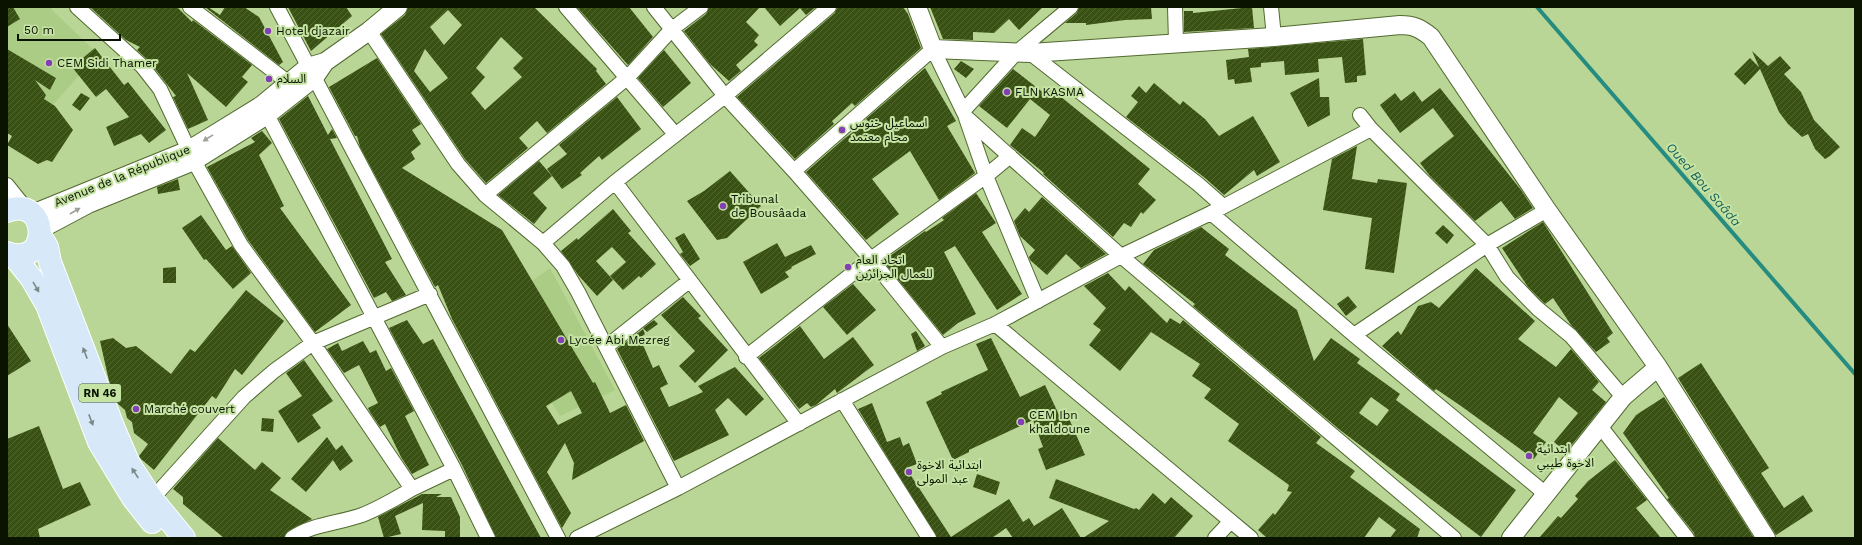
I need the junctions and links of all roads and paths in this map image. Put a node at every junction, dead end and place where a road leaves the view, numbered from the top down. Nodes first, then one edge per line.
1 (77, 7) edge
2 (190, 7) edge
3 (277, 7) edge
4 (398, 7) edge
5 (566, 7) edge
6 (654, 7) edge
7 (701, 7) edge
8 (829, 7) edge
9 (917, 7) edge
10 (1071, 7) edge
11 (1175, 7) edge
12 (1271, 7) edge
13 (672, 29) junction
14 (369, 31) junction
15 (1274, 37) junction
16 (1176, 42) junction
17 (933, 49) junction
18 (1023, 53) junction
19 (311, 73) junction
20 (628, 77) junction
21 (289, 83) junction
22 (725, 96) junction
23 (265, 110) junction
24 (965, 114) junction
25 (1360, 115) dead end
26 (1371, 129) junction
27 (675, 134) junction
28 (192, 155) junction
29 (1010, 156) junction
30 (794, 171) junction
31 (986, 176) junction
32 (615, 182) junction
33 (7, 185) edge
34 (485, 195) junction
35 (1217, 210) junction
36 (1547, 210) junction
37 (29, 220) edge
38 (543, 243) junction
39 (1486, 245) junction
40 (10, 254) edge
41 (1121, 256) junction
42 (871, 259) junction
43 (689, 281) junction
44 (430, 294) junction
45 (1038, 301) junction
46 (373, 317) junction
47 (995, 324) junction
48 (1354, 335) junction
49 (312, 343) junction
50 (606, 347) junction
51 (942, 347) junction
52 (746, 357) junction
53 (1658, 367) junction
54 (1623, 396) junction
55 (842, 400) junction
56 (799, 424) junction
57 (1600, 426) junction
58 (454, 469) junction
59 (678, 488) junction
60 (412, 489) junction
61 (1547, 495) junction
62 (152, 499) junction
63 (1231, 521) junction
64 (1247, 536) edge
65 (165, 538) edge
66 (184, 538) edge
67 (292, 538) edge
68 (488, 538) edge
69 (558, 538) edge
70 (577, 538) edge
71 (929, 538) edge
72 (1215, 538) edge
73 (1454, 538) edge
74 (1511, 538) edge
75 (1687, 538) edge
76 (1766, 538) edge

1 - 28 street
2 - 21 street
3 - 19 street
4 - 14 street
5 - 20 street
6 - 13 street
7 - 13 street
8 - 22 street
9 - 17 street
10 - 18 street
11 - 16 street
12 - 15 street
13 - 20 street
13 - 22 street
14 - 19 street
14 - 34 street
15 - 16 street
15 - 36 street
16 - 18 street
17 - 18 street
17 - 24 street
17 - 30 street
18 - 24 street
18 - 35 street
19 - 21 street, Avenue de la République
19 - 23 street, Avenue de la République
19 - 44 street
20 - 27 street
20 - 34 street
21 - 23 street, Avenue de la République
22 - 27 street
22 - 30 street
23 - 28 street, Avenue de la République
23 - 46 street
24 - 29 street
24 - 31 street
25 - 26 street
26 - 35 street
26 - 39 street
27 - 32 street
28 - 37 street, Avenue de la République
28 - 49 street
29 - 31 street
29 - 41 street
30 - 42 street
31 - 42 street
31 - 45 street
32 - 38 street
32 - 43 street
33 - 37 street
34 - 38 street
35 - 41 street
35 - 48 street
36 - 39 street
36 - 53 street
37 - 40 main road
62 -> 37 main road, RN 46
38 - 50 street
39 - 48 street
39 - 54 street
40 -> 65 main road, RN 46
41 - 45 street
41 - 73 street
42 - 51 street
42 - 52 street
43 - 50 street
43 - 52 street
44 - 46 street
44 - 69 street
45 - 47 street
46 - 49 street
46 - 58 street
47 - 51 street
47 - 63 street
48 - 61 street
49 - 60 street
49 - 62 street
50 - 59 street
51 - 55 street
52 - 56 street
53 - 54 street
53 - 76 street
54 - 57 street
55 - 56 street
55 - 71 street
56 - 59 street
57 - 61 street
57 - 75 street
58 - 60 street
58 - 68 street
59 - 70 street
60 - 67 street
61 - 74 street
62 - 66 main road, RN 46
63 - 64 street
63 - 72 street

